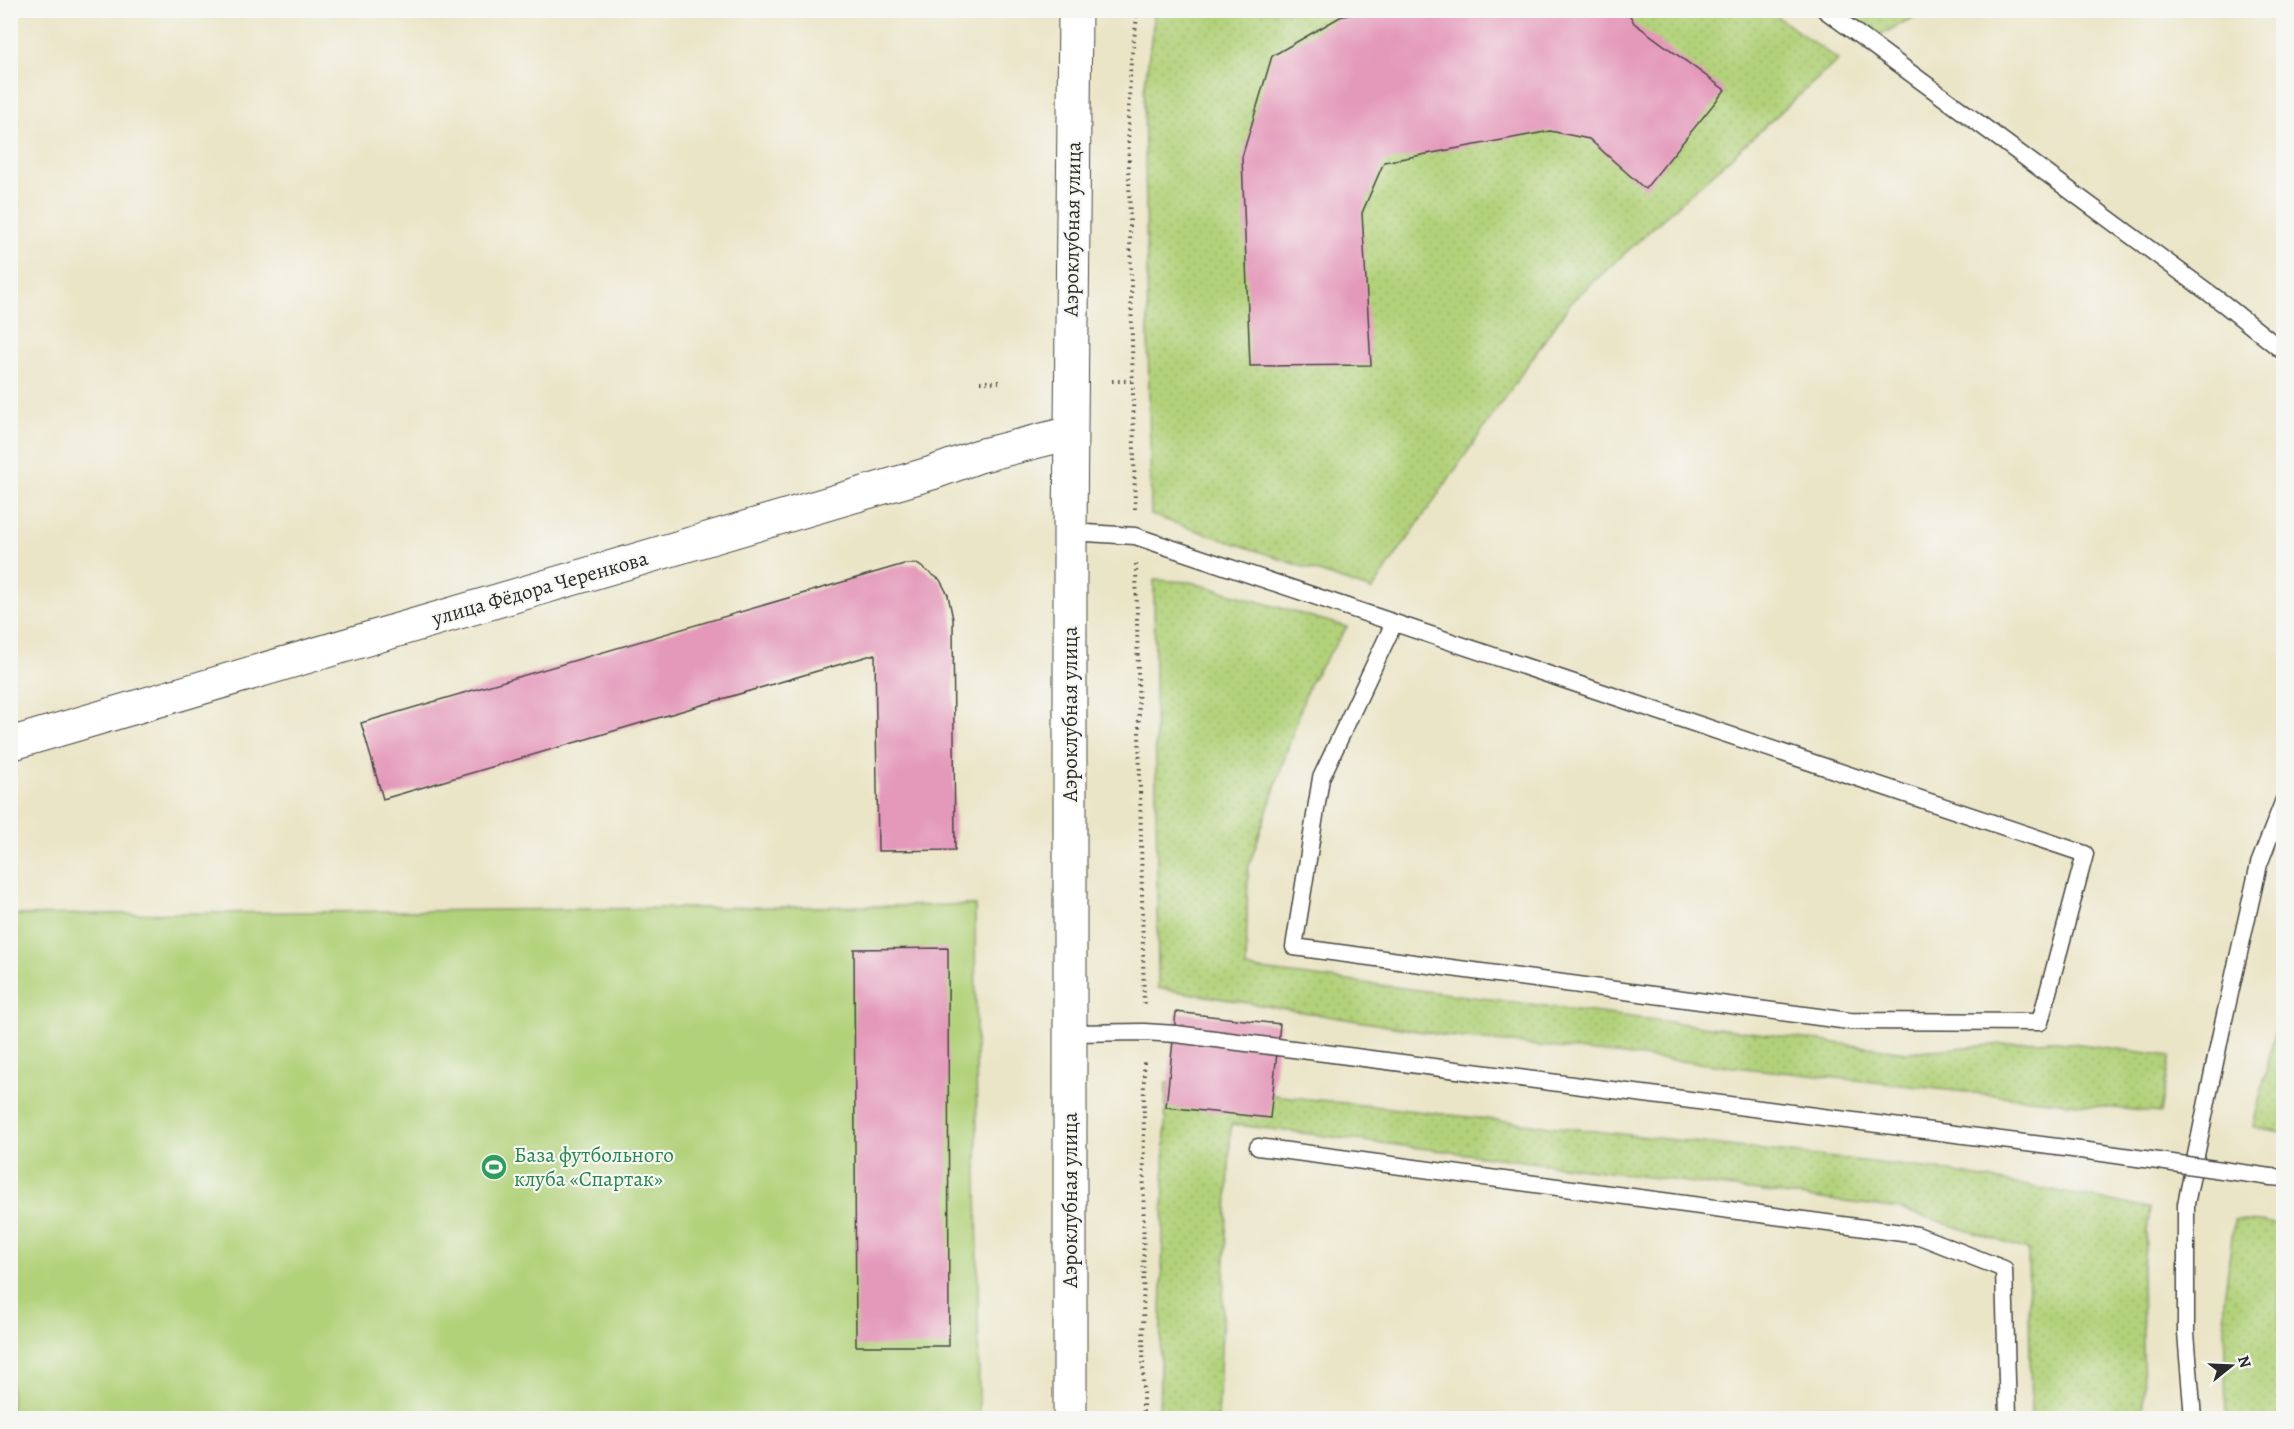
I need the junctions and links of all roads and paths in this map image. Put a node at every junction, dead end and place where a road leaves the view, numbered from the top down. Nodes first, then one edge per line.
1 (1075, 10) edge
2 (1138, 10) edge
3 (1825, 10) edge
4 (2283, 352) edge
5 (1112, 381) dead end
6 (1133, 381) junction
7 (980, 382) dead end
8 (999, 382) dead end
9 (1070, 433) junction
10 (1070, 532) junction
11 (1135, 536) junction
12 (1394, 623) junction
13 (10, 744) edge
14 (2283, 800) edge
15 (1144, 1032) junction
16 (1071, 1033) junction
17 (1258, 1147) dead end
18 (2277, 1177) edge
19 (1070, 1419) edge
20 (1143, 1419) edge
21 (2008, 1419) edge
22 (2193, 1419) edge

1 - 9 street, Аэроклубная улица
2 - 6 path
3 - 4 lane
5 - 6 path
6 - 11 path
7 - 8 path
9 - 10 street, Аэроклубная улица
9 - 13 street, улица Фёдора Черенкова
10 - 11 lane
10 - 16 street, Аэроклубная улица
11 - 12 lane
11 - 15 path
12 - 12 lane
14 - 22 lane
15 - 16 lane
15 - 18 lane, bridge
15 - 20 path
16 - 19 street, Аэроклубная улица
17 - 21 lane

